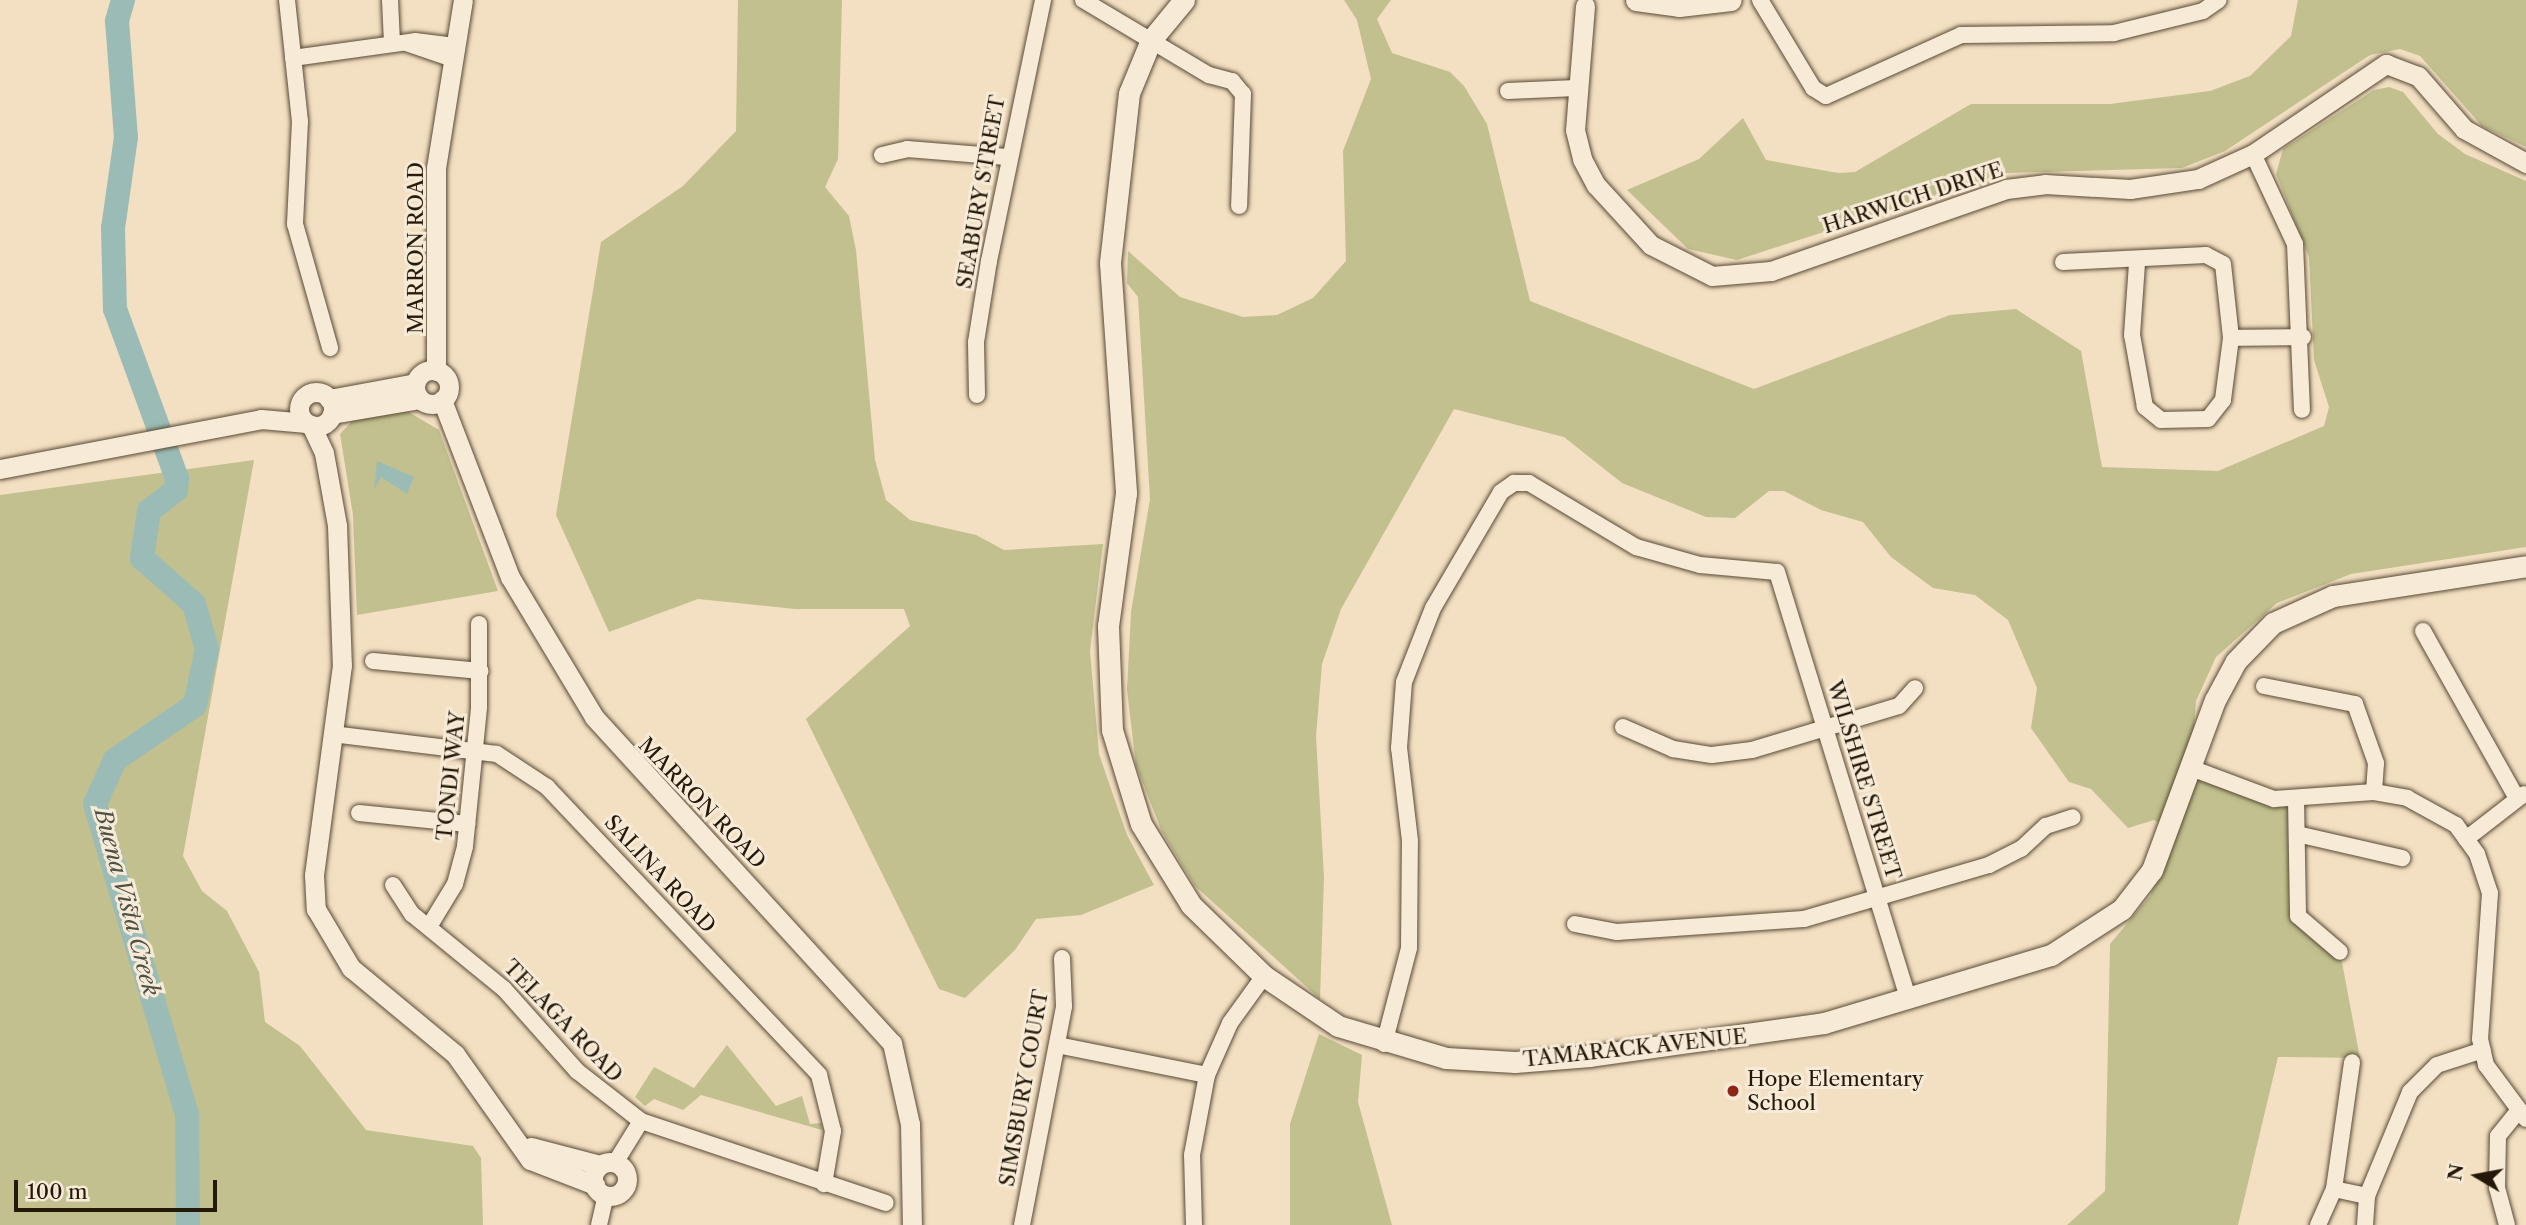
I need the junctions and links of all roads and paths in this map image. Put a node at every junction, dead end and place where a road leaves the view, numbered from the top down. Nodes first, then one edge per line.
1 (287, 0) edge
2 (390, 0) edge
3 (463, 0) edge
4 (1043, 0) edge
5 (1083, 0) edge
6 (1184, 0) edge
7 (1636, 0) edge
8 (1731, 0) edge
9 (1760, 0) edge
10 (2219, 0) edge
11 (1586, 3) edge
12 (1151, 40) junction
13 (399, 43) junction
14 (454, 53) junction
15 (293, 58) junction
16 (1576, 88) junction
17 (1508, 90) dead end
18 (2253, 154) junction
19 (882, 155) dead end
20 (1007, 157) junction
21 (2526, 163) edge
22 (1239, 206) dead end
23 (2063, 262) dead end
24 (2137, 263) junction
25 (2303, 337) junction
26 (2231, 338) junction
27 (330, 348) dead end
28 (436, 371) junction
29 (418, 391) junction
30 (977, 395) dead end
31 (442, 400) junction
32 (300, 403) junction
33 (2302, 410) dead end
34 (321, 416) junction
35 (269, 418) junction
36 (0, 469) edge
37 (2526, 566) edge
38 (479, 624) dead end
39 (2423, 631) dead end
40 (373, 661) dead end
41 (481, 671) junction
42 (2264, 686) dead end
43 (1915, 688) dead end
44 (1623, 727) dead end
45 (1826, 728) junction
46 (332, 734) junction
47 (476, 750) junction
48 (2190, 768) junction
49 (2374, 792) junction
50 (2521, 795) edge
51 (2296, 799) junction
52 (359, 813) dead end
53 (2073, 817) dead end
54 (467, 824) junction
55 (2297, 834) junction
56 (2466, 839) junction
57 (2402, 858) dead end
58 (393, 885) dead end
59 (1877, 897) junction
60 (1575, 924) dead end
61 (430, 925) junction
62 (2340, 952) dead end
63 (1062, 958) dead end
64 (1264, 976) junction
65 (1909, 1000) junction
66 (1384, 1044) junction
67 (1057, 1045) junction
68 (2483, 1049) junction
69 (2352, 1062) dead end
70 (1207, 1075) junction
71 (2522, 1115) edge
72 (641, 1121) junction
73 (519, 1145) junction
74 (608, 1164) junction
75 (824, 1184) junction
76 (2334, 1189) junction
77 (600, 1190) junction
78 (2367, 1196) junction
79 (886, 1203) dead end
80 (599, 1225) edge
81 (912, 1225) edge
82 (1022, 1225) edge
83 (1194, 1225) edge
84 (2318, 1225) edge
85 (2365, 1225) edge
86 (2507, 1225) edge

1 - 15 street
2 - 13 street
3 - 14 street, MARRON ROAD
4 - 20 street, SEABURY STREET
5 - 12 street
6 - 12 main road, TAMARACK AVENUE
7 - 8 main road
9 - 10 street
11 - 16 street, HARWICH DRIVE
12 - 22 street
12 - 64 main road, TAMARACK AVENUE
13 - 14 street
13 - 15 street
14 - 28 street, MARRON ROAD
15 - 27 street
16 - 17 street
16 - 18 street, HARWICH DRIVE
18 - 21 street, HARWICH DRIVE
18 - 25 street
19 - 20 street
20 - 30 street, SEABURY STREET
23 - 24 street
24 - 26 street
24 - 26 street
25 - 26 street
25 - 33 street
28 - 29 street
28 - 31 street, MARRON ROAD
29 - 31 street
29 - 34 street
31 - 81 street, MARRON ROAD
32 - 34 street
32 - 34 street
32 - 35 street
34 - 35 street
34 - 46 street
35 - 36 street
37 - 48 main road, TAMARACK AVENUE
38 - 41 street, TONDI WAY
39 - 50 street
40 - 41 street
41 - 47 street, TONDI WAY
42 - 49 street
43 - 45 street
44 - 45 street
45 - 59 street, WILSHIRE STREET
45 - 66 street, WILSHIRE STREET
46 - 47 street, SALINA ROAD
46 - 73 street
47 - 54 street, TONDI WAY
47 - 75 street, SALINA ROAD
48 - 51 street
48 - 65 main road, TAMARACK AVENUE
49 - 51 street
49 - 56 street
50 - 56 street
51 - 55 street
52 - 54 street
53 - 59 street
54 - 61 street, TONDI WAY
55 - 57 street
55 - 62 street
56 - 68 street
58 - 61 street, TELAGA ROAD
59 - 60 street
59 - 65 street, WILSHIRE STREET
61 - 72 street, TELAGA ROAD
63 - 67 street, SIMSBURY COURT
64 - 66 main road, TAMARACK AVENUE
64 - 70 street
65 - 66 main road, TAMARACK AVENUE
67 - 70 street
67 - 82 street, SIMSBURY COURT
68 - 71 street
68 - 78 street
69 - 76 street
70 - 83 street
71 - 86 street
72 - 74 street
72 - 75 street, TELAGA ROAD
73 - 74 street
73 - 77 street
74 - 77 street
74 - 77 street
75 - 79 street, TELAGA ROAD
76 - 78 street
76 - 84 street
77 - 80 street
78 - 85 street

